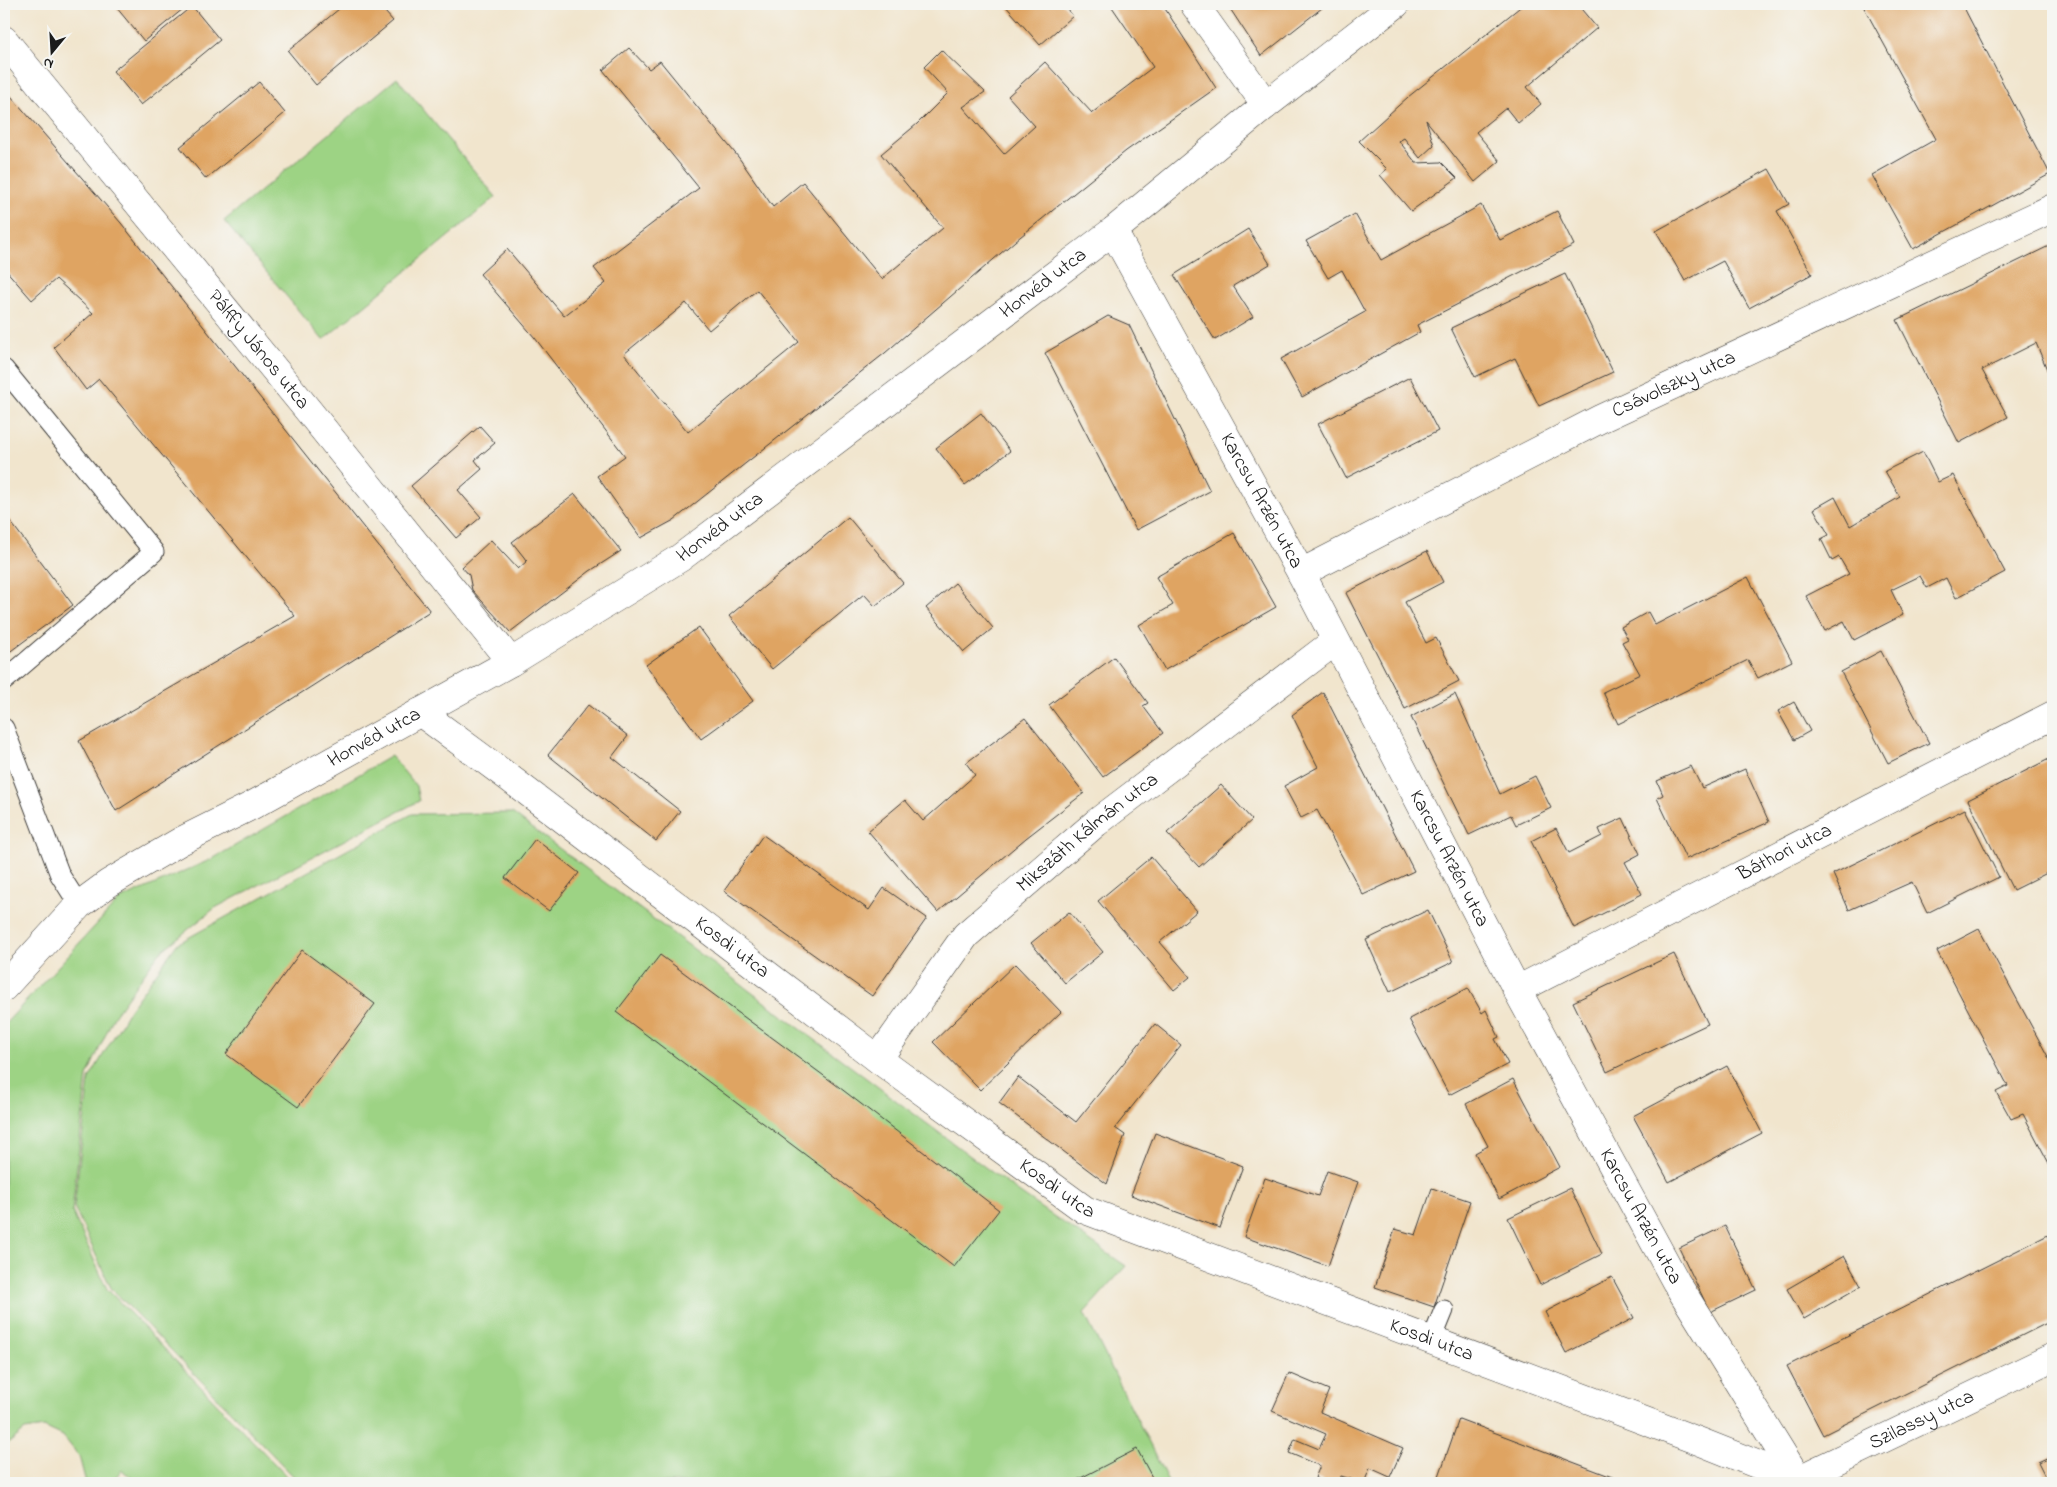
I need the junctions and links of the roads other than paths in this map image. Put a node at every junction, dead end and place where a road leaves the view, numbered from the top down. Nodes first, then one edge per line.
1 (1194, 4) edge
2 (1396, 4) edge
3 (4, 40) edge
4 (1266, 105) junction
5 (2053, 208) edge
6 (1113, 231) junction
7 (4, 368) edge
8 (1301, 573) junction
9 (1334, 642) junction
10 (511, 662) junction
11 (4, 681) edge
12 (420, 712) junction
13 (2053, 715) edge
14 (4, 728) edge
15 (79, 905) junction
16 (4, 987) edge
17 (1517, 990) junction
18 (878, 1059) junction
19 (1444, 1310) dead end
20 (1431, 1342) junction
21 (2053, 1358) edge
22 (1798, 1482) edge

1 - 4 street
2 - 4 street, Honvéd utca
3 - 10 street, Pálffy János utca
4 - 6 street, Honvéd utca
5 - 8 street, Csávolszky utca
6 - 8 street, Karcsu Arzén utca
6 - 10 street, Honvéd utca
7 - 11 lane
8 - 9 street, Karcsu Arzén utca
9 - 17 street, Karcsu Arzén utca
9 - 18 street, Mikszáth Kálmán utca
10 - 12 street, Honvéd utca
12 - 15 street, Honvéd utca
12 - 18 street, Kosdi utca
13 - 17 street, Báthori utca
14 - 15 lane
15 - 16 street, Honvéd utca
17 - 22 street, Karcsu Arzén utca
18 - 20 street, Kosdi utca
19 - 20 lane
20 - 22 street, Kosdi utca
21 - 22 street, Szilassy utca

